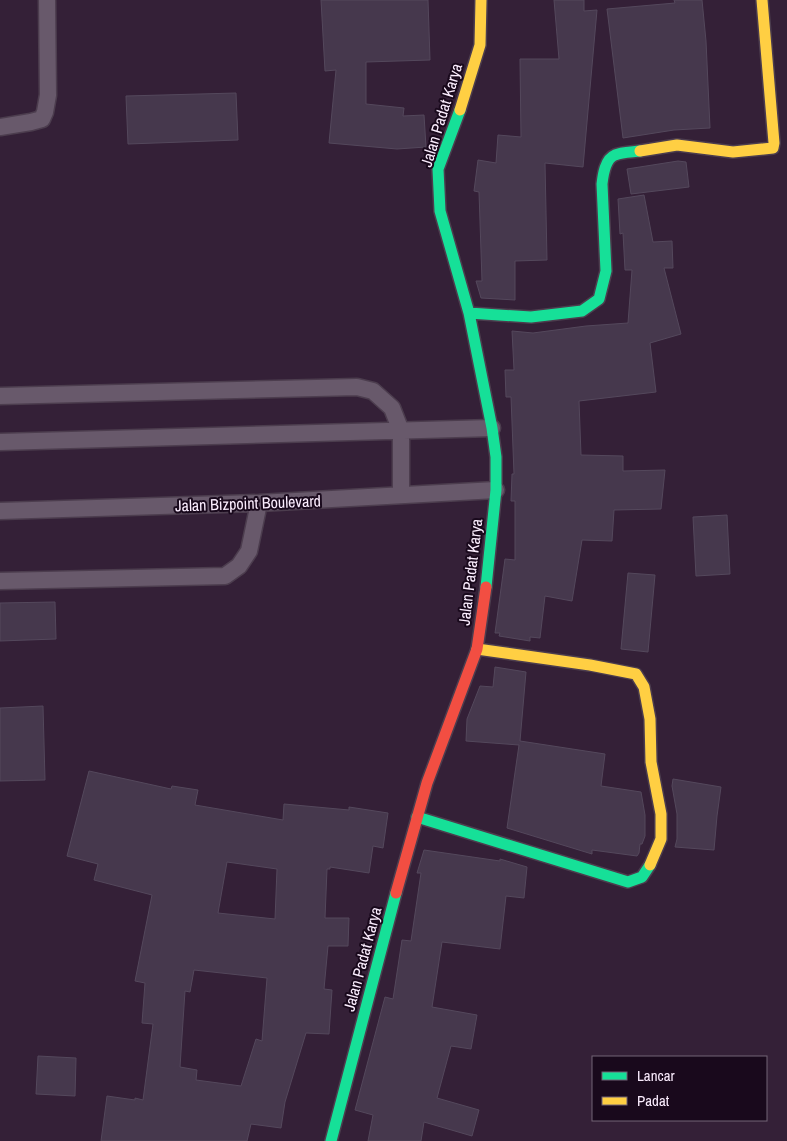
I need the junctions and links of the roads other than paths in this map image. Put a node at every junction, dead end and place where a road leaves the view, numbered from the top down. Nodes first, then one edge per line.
1 (47, 0) edge
2 (481, 0) edge
3 (762, 0) edge
4 (0, 127) edge
5 (469, 313) junction
6 (0, 396) edge
7 (492, 428) junction
8 (400, 431) junction
9 (0, 442) edge
10 (496, 490) junction
11 (400, 495) junction
12 (259, 503) junction
13 (0, 511) edge
14 (0, 581) edge
15 (476, 649) junction
16 (417, 816) junction
17 (331, 1141) edge

1 - 4 lane
2 - 5 street, Jalan Padat Karya
3 - 5 street
5 - 7 street, Jalan Padat Karya
6 - 8 lane
7 - 8 lane
7 - 10 street, Jalan Padat Karya
8 - 9 lane
8 - 11 lane
10 - 11 lane, Jalan Bizpoint Boulevard
10 - 15 street, Jalan Padat Karya
11 - 12 lane, Jalan Bizpoint Boulevard
12 - 13 lane, Jalan Bizpoint Boulevard
12 - 14 lane
15 - 16 street, Jalan Padat Karya
15 - 16 street
16 - 17 street, Jalan Padat Karya

